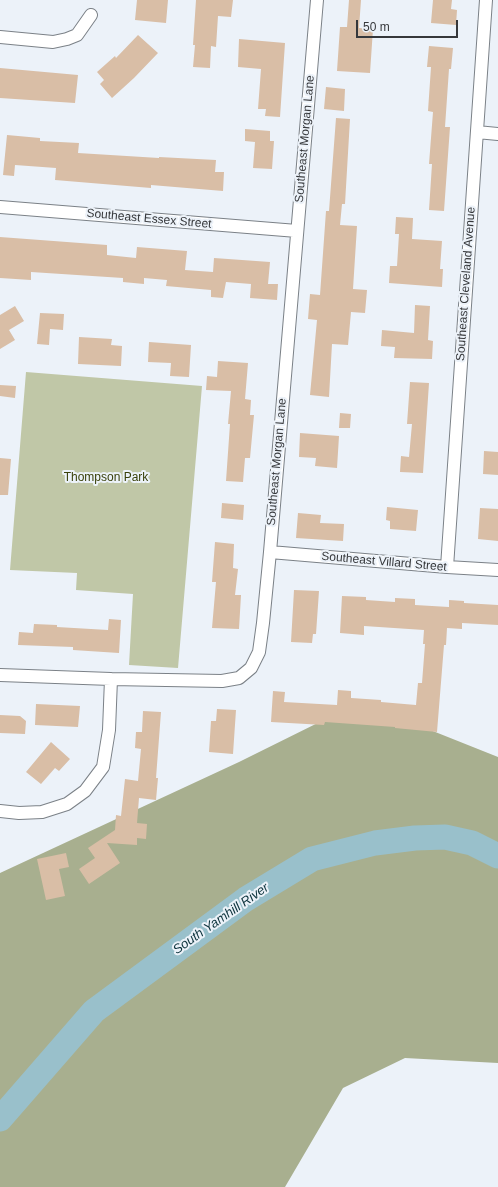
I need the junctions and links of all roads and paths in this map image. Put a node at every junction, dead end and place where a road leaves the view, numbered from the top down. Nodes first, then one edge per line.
1 (317, 0) edge
2 (486, 0) edge
3 (91, 15) dead end
4 (0, 37) edge
5 (476, 132) junction
6 (498, 134) edge
7 (0, 207) edge
8 (297, 230) junction
9 (270, 552) junction
10 (446, 567) junction
11 (498, 570) edge
12 (0, 675) edge
13 (110, 679) junction
14 (0, 811) edge

1 - 8 street, Southeast Morgan Lane
2 - 5 street, Southeast Cleveland Avenue
3 - 4 street
5 - 6 street
5 - 10 street, Southeast Cleveland Avenue
7 - 8 street, Southeast Essex Street
8 - 9 street, Southeast Morgan Lane
9 - 10 street, Southeast Villard Street
9 - 13 street, Southeast Morgan Lane
10 - 11 street, Southeast Villard Street
12 - 13 street, Southeast Morgan Lane
13 - 14 street

